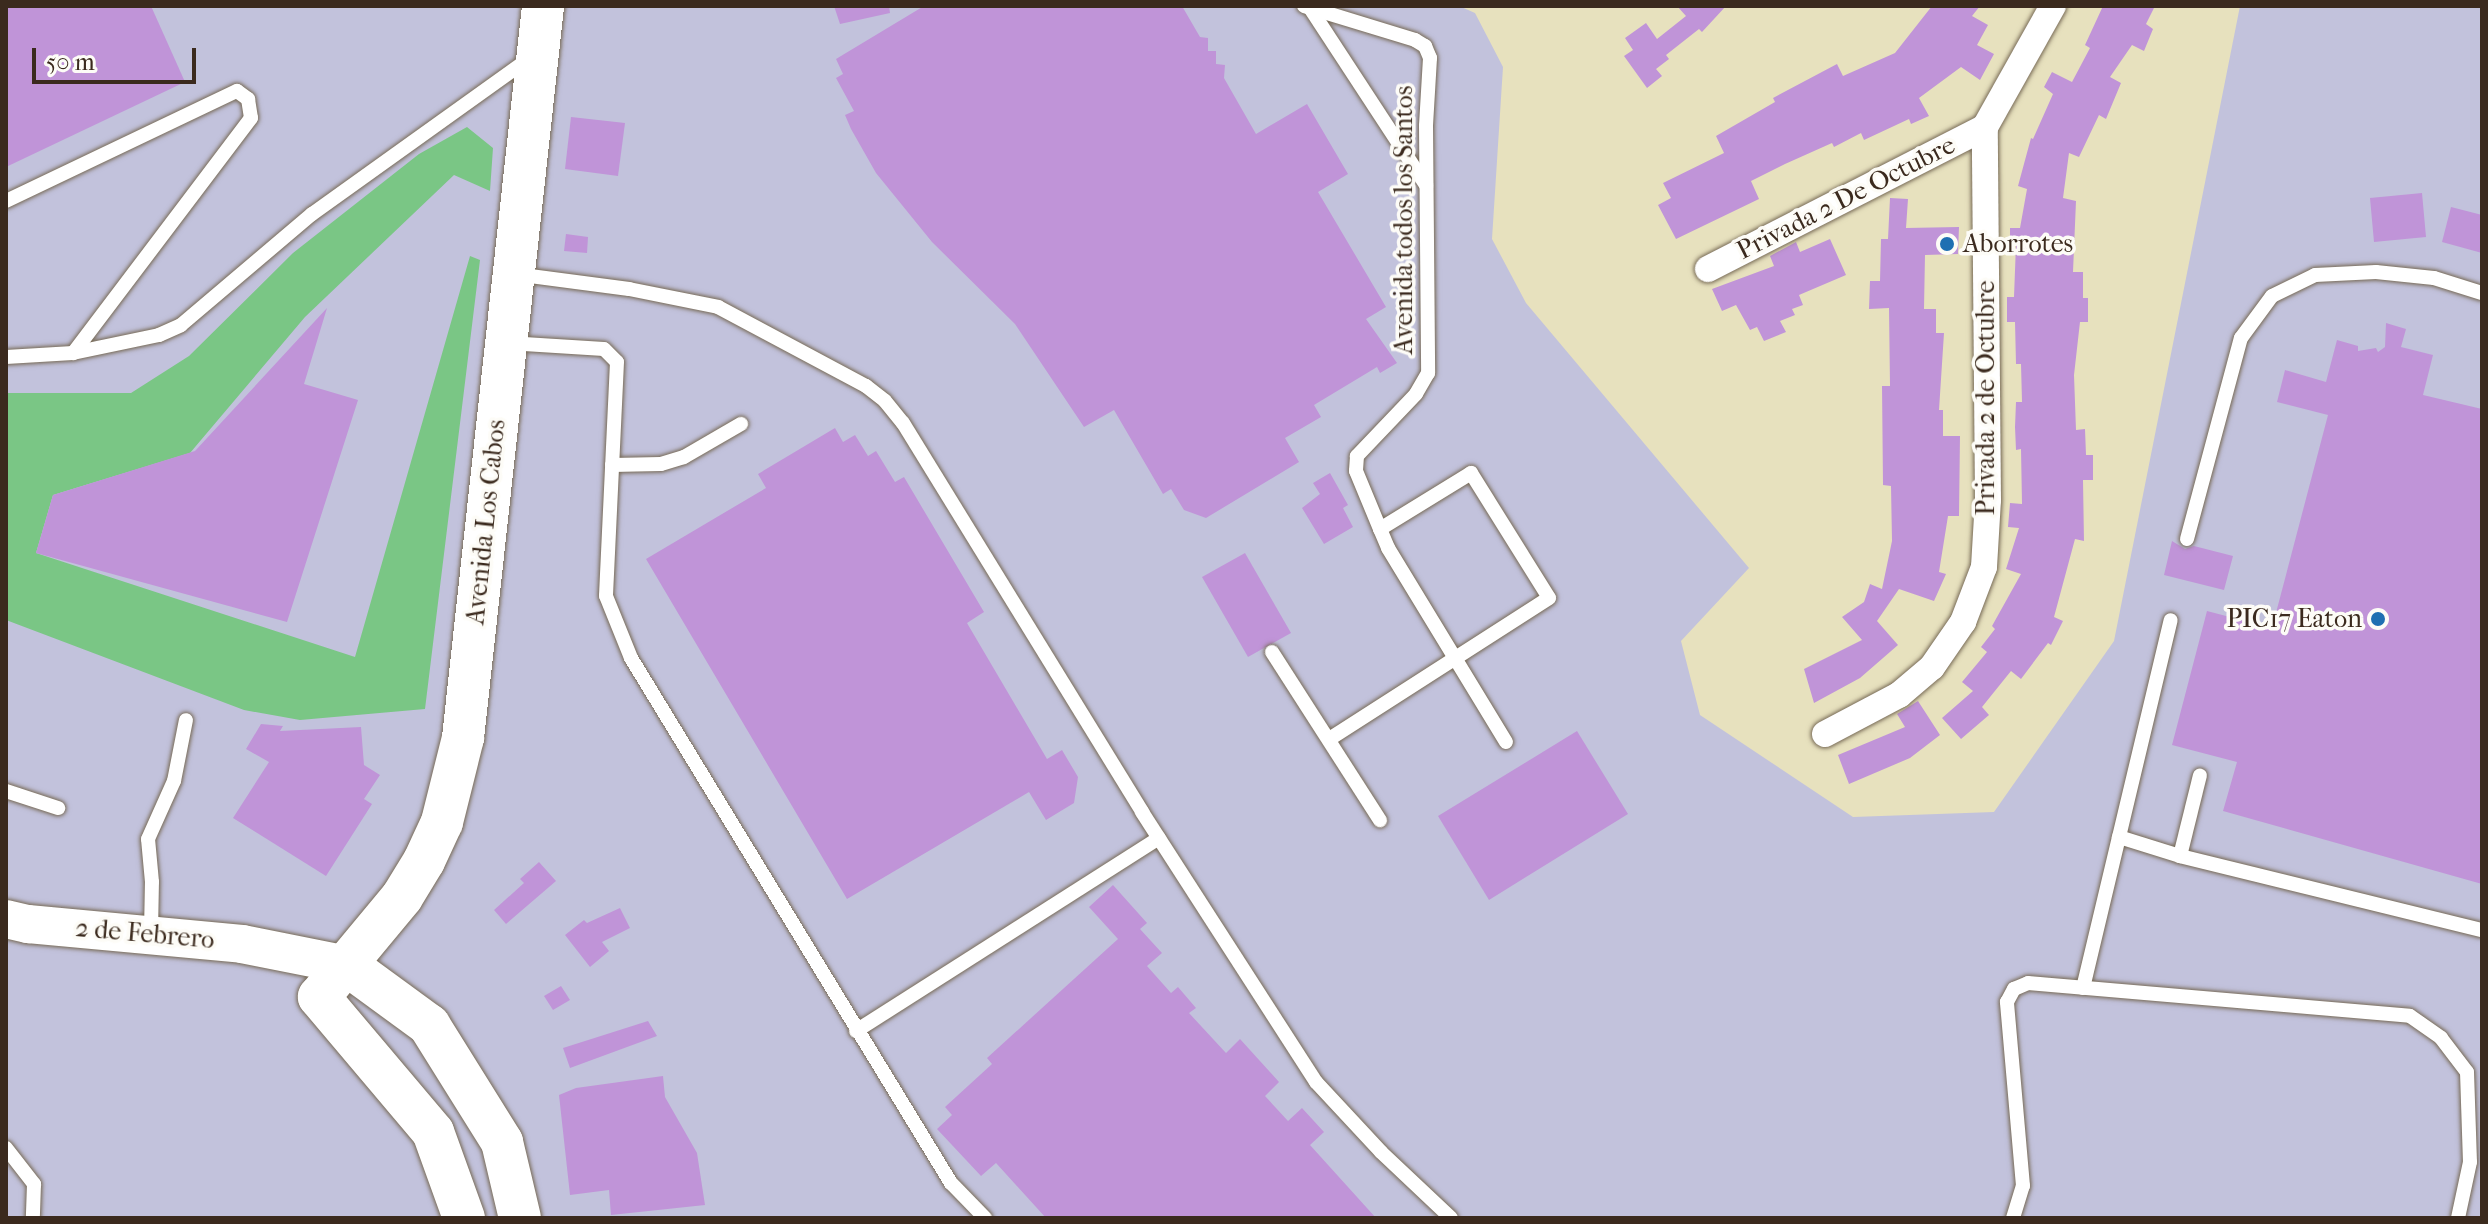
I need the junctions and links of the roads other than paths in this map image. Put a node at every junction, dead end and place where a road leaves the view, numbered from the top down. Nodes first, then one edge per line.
1 (543, 6) edge
2 (2053, 6) edge
3 (1307, 7) edge
4 (537, 53) junction
5 (1985, 127) junction
6 (1426, 186) junction
7 (6, 201) edge
8 (1708, 269) dead end
9 (511, 273) junction
10 (2482, 293) edge
11 (504, 343) junction
12 (73, 353) junction
13 (6, 357) edge
14 (741, 424) dead end
15 (612, 465) junction
16 (1380, 529) junction
17 (2187, 539) dead end
18 (2171, 620) dead end
19 (1272, 652) dead end
20 (1455, 658) junction
21 (186, 720) dead end
22 (1825, 734) dead end
23 (1329, 739) junction
24 (1506, 742) dead end
25 (2200, 775) dead end
26 (6, 791) edge
27 (58, 808) dead end
28 (1380, 820) dead end
29 (2119, 837) junction
30 (1159, 838) junction
31 (2180, 856) junction
32 (6, 919) edge
33 (2482, 930) edge
34 (151, 933) junction
35 (283, 953) junction
36 (347, 965) junction
37 (2083, 988) junction
38 (319, 997) junction
39 (856, 1031) junction
40 (2482, 1069) edge
41 (2467, 1072) junction
42 (6, 1148) edge
43 (33, 1218) edge
44 (464, 1218) edge
45 (520, 1218) edge
46 (985, 1218) edge
47 (1451, 1218) edge
48 (2013, 1218) edge
49 (2458, 1218) edge

1 - 4 main road, Avenida Los Cabos
2 - 5 street, Privada 2 de Octubre
3 - 6 lane
3 - 6 lane, Avenida todos los Santos
4 - 9 main road, Avenida Los Cabos
4 - 12 lane
5 - 8 street, Privada 2 De Octubre
5 - 22 street, Privada 2 de Octubre
6 - 16 lane, Avenida todos los Santos
7 - 12 lane
9 - 11 main road, Avenida Los Cabos
9 - 30 lane
10 - 17 lane
11 - 15 lane
11 - 36 main road, Avenida Los Cabos
12 - 13 lane
14 - 15 lane
15 - 39 lane
16 - 20 lane
16 - 20 lane
18 - 29 lane
19 - 23 lane
20 - 23 lane
20 - 24 lane
21 - 34 lane
23 - 28 lane
25 - 31 lane
26 - 27 lane
29 - 31 lane
29 - 37 lane
30 - 39 lane
30 - 47 lane
31 - 33 lane
32 - 34 main road, 2 de Febrero
34 - 35 main road, 2 de Febrero
35 - 36 main road, 2 de Febrero
35 - 38 main road
36 - 38 main road, Avenida Los Cabos
36 - 45 main road
37 - 41 lane
37 - 48 lane
38 - 44 main road
39 - 46 lane
40 - 41 lane
41 - 49 lane
42 - 43 lane

